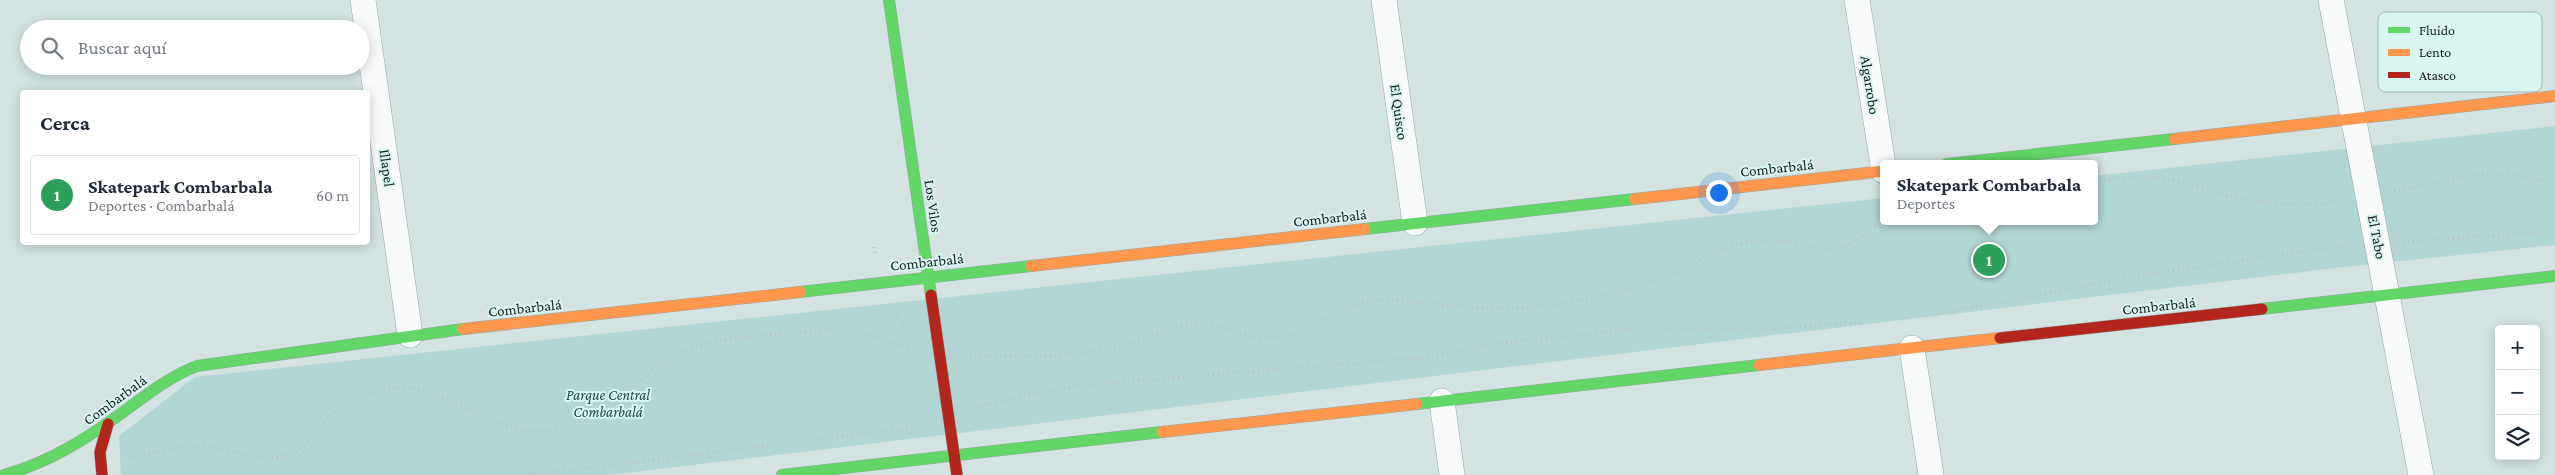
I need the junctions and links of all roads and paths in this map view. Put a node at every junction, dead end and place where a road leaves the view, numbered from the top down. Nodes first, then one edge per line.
1 (363, 0) edge
2 (889, 0) edge
3 (1384, 0) edge
4 (1857, 0) edge
5 (2331, 0) edge
6 (366, 20) edge
7 (370, 50) edge
8 (2555, 96) edge
9 (2353, 118) junction
10 (1882, 160) edge
11 (1982, 160) edge
12 (1880, 171) edge
13 (2098, 182) edge
14 (2555, 185) edge
15 (2369, 196) junction
16 (1415, 223) junction
17 (1880, 224) edge
18 (1964, 225) edge
19 (2008, 225) edge
20 (2555, 231) edge
21 (2378, 243) junction
22 (874, 247) dead end
23 (2555, 276) edge
24 (928, 277) junction
25 (878, 283) junction
26 (2388, 295) junction
27 (1930, 315) dead end
28 (1871, 322) dead end
29 (907, 334) dead end
30 (410, 335) junction
31 (912, 342) dead end
32 (1912, 348) junction
33 (940, 358) junction
34 (1442, 401) junction
35 (948, 416) junction
36 (108, 424) junction
37 (927, 432) dead end
38 (805, 441) dead end
39 (785, 443) dead end
40 (954, 456) junction
41 (100, 458) junction
42 (4, 475) edge
43 (102, 475) edge
44 (529, 475) edge
45 (782, 475) edge
46 (957, 475) edge
47 (1452, 475) edge
48 (1931, 475) edge
49 (2421, 475) edge

1 - 6 street, Illapel
2 - 24 main road, Los Vilos
3 - 16 street, El Quisco
4 - 10 street, Algarrobo
5 - 9 street, El Tabo
7 - 30 street, Illapel
8 - 9 main road
9 - 11 main road
9 - 15 street, El Tabo
12 - 16 main road, Combarbalá
13 - 15 path
14 - 15 path
15 - 21 street, El Tabo
16 - 24 main road, Combarbalá
17 - 33 path
18 - 19 path
20 - 21 path
21 - 26 street, El Tabo
21 - 27 path
22 - 25 path
23 - 26 main road, Combarbalá
24 - 25 main road, Combarbalá
24 - 33 main road, Los Vilos
25 - 29 path
25 - 30 main road, Combarbalá
26 - 32 main road, Combarbalá
26 - 49 street, El Tabo
28 - 35 path
30 - 36 main road, Combarbalá
31 - 41 path
32 - 34 main road, Combarbalá
32 - 48 street
33 - 35 main road, Los Vilos
34 - 40 main road, Combarbalá
34 - 47 street
35 - 40 main road, Los Vilos
36 - 41 main road
36 - 42 main road, Combarbalá
37 - 38 path
39 - 44 path
40 - 45 main road, Combarbalá
40 - 46 main road, Los Vilos
41 - 43 main road

